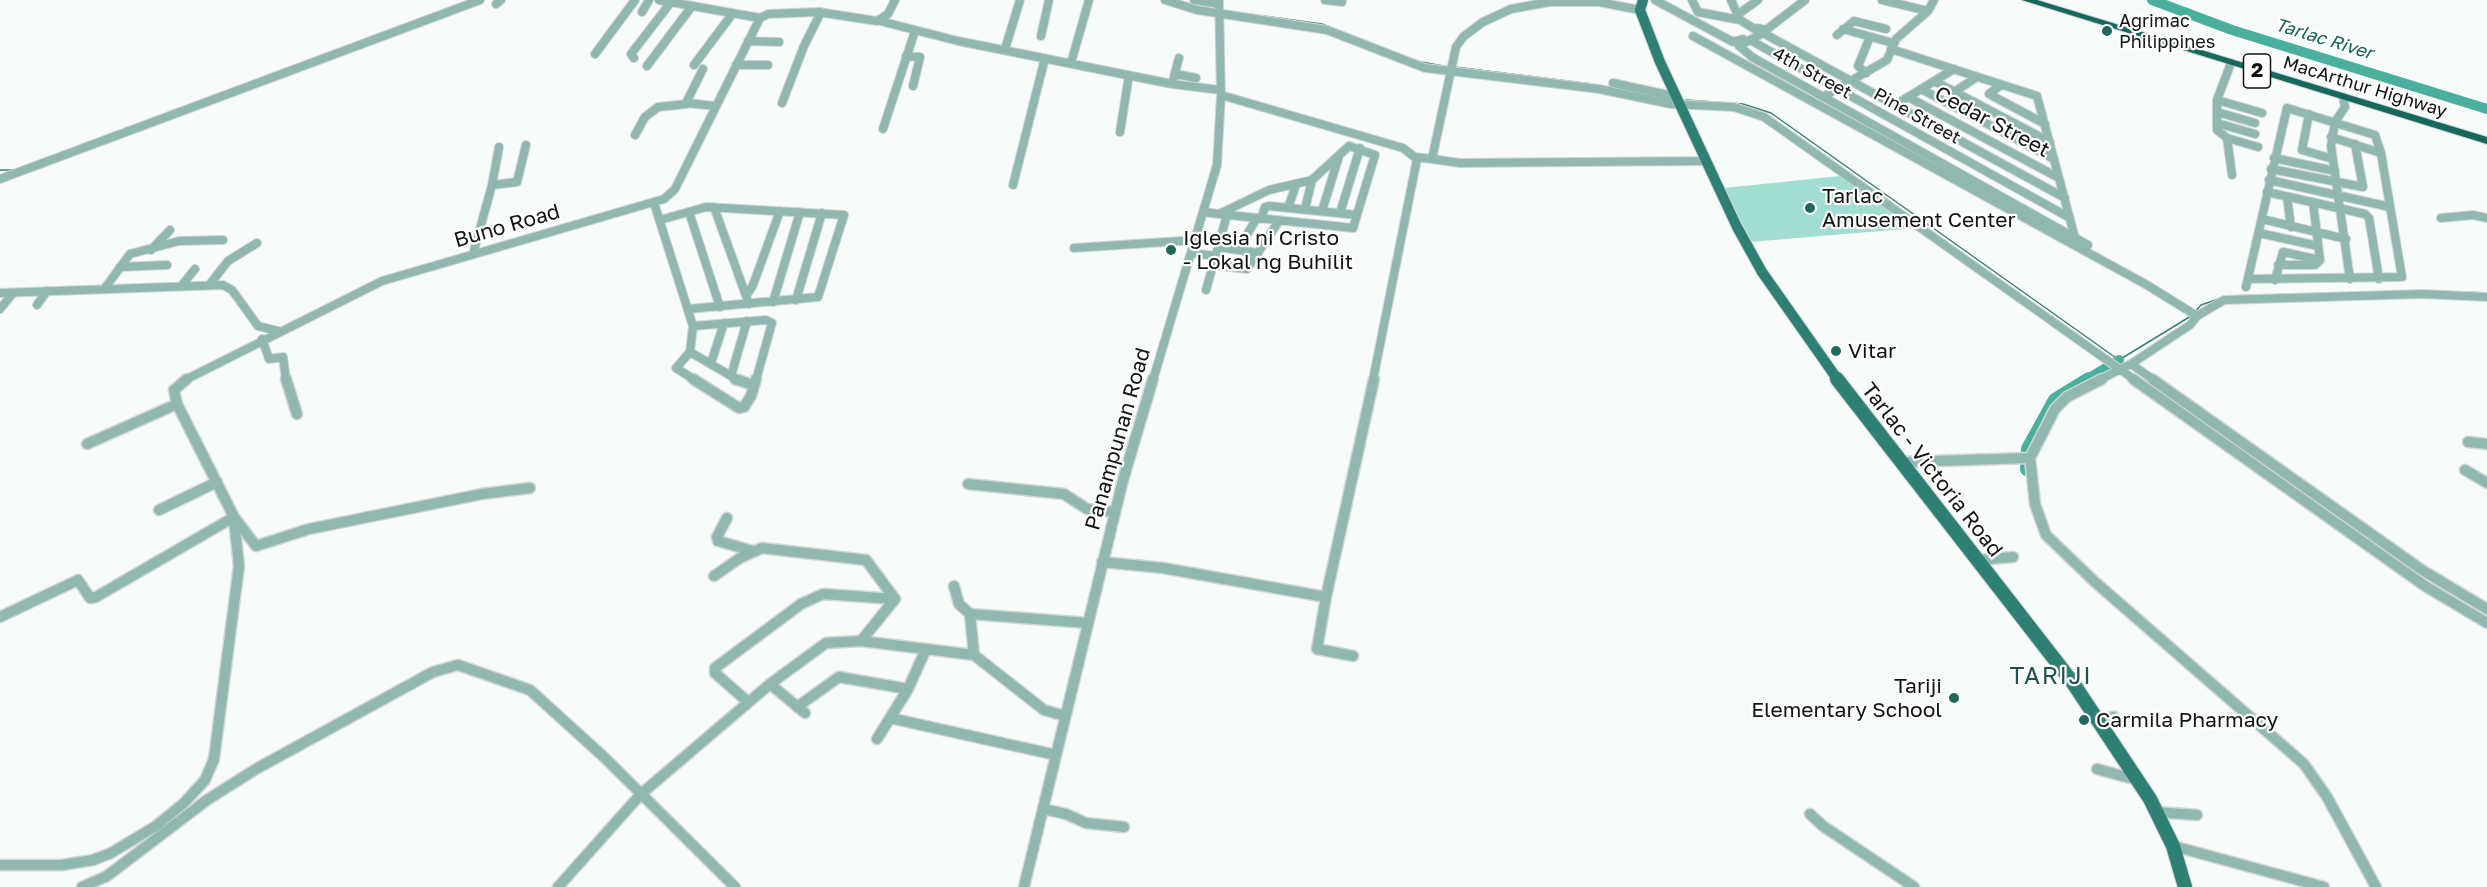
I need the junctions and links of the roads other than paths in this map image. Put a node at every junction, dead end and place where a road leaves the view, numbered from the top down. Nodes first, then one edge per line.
1 (480, 0) edge
2 (635, 0) edge
3 (650, 0) edge
4 (659, 0) edge
5 (895, 0) edge
6 (1020, 0) edge
7 (1049, 0) edge
8 (1089, 0) edge
9 (1166, 0) edge
10 (1194, 0) edge
11 (1325, 0) edge
12 (1643, 0) edge
13 (1655, 0) edge
14 (1692, 0) edge
15 (1731, 0) edge
16 (1758, 0) edge
17 (1805, 0) edge
18 (1882, 0) edge
19 (1934, 0) edge
20 (2027, 0) edge
21 (671, 2) junction
22 (1342, 2) dead end
23 (692, 6) junction
24 (1219, 7) edge
25 (1640, 10) junction
26 (1928, 11) junction
27 (642, 12) dead end
28 (821, 12) junction
29 (1698, 12) junction
30 (733, 13) junction
31 (760, 18) junction
32 (1738, 18) junction
33 (880, 21) junction
34 (1699, 23) junction
35 (1843, 29) junction
36 (1886, 29) dead end
37 (1760, 30) junction
38 (915, 31) junction
39 (1837, 35) dead end
40 (1041, 36) dead end
41 (1693, 36) dead end
42 (1870, 37) junction
43 (1898, 39) junction
44 (1750, 40) junction
45 (748, 41) junction
46 (779, 42) dead end
47 (1005, 49) junction
48 (595, 54) dead end
49 (906, 56) junction
50 (634, 58) dead end
51 (1045, 58) junction
52 (1179, 58) dead end
53 (1071, 63) junction
54 (2231, 63) junction
55 (694, 65) dead end
56 (736, 65) junction
57 (768, 65) dead end
58 (647, 66) dead end
59 (704, 69) dead end
60 (1451, 69) junction
61 (1954, 69) junction
62 (1866, 73) junction
63 (1175, 74) junction
64 (1129, 75) junction
65 (1977, 77) junction
66 (1196, 78) dead end
67 (1851, 81) junction
68 (1934, 81) junction
69 (1613, 83) dead end
70 (1172, 84) junction
71 (2001, 85) junction
72 (913, 86) dead end
73 (1838, 89) junction
74 (1922, 89) junction
75 (1954, 92) junction
76 (1220, 93) junction
77 (1823, 97) junction
78 (1908, 97) junction
79 (2217, 100) junction
80 (2343, 100) junction
81 (1679, 101) junction
82 (782, 103) dead end
83 (687, 104) junction
84 (1895, 105) junction
85 (716, 106) junction
86 (2217, 112) junction
87 (2262, 113) dead end
88 (2309, 114) junction
89 (2337, 119) junction
90 (2217, 123) junction
91 (2255, 123) dead end
92 (2045, 124) junction
93 (883, 129) dead end
94 (1120, 132) dead end
95 (2255, 134) dead end
96 (635, 135) dead end
97 (2331, 137) junction
98 (2227, 138) junction
99 (2487, 141) edge
100 (2050, 142) junction
101 (2355, 144) junction
102 (526, 145) dead end
103 (499, 147) dead end
104 (2258, 147) dead end
105 (1359, 148) junction
106 (2381, 153) junction
107 (1340, 154) junction
108 (1415, 157) junction
109 (2274, 158) junction
110 (1432, 159) junction
111 (1994, 159) junction
112 (2054, 159) junction
113 (2333, 159) junction
114 (1706, 161) junction
115 (1981, 168) junction
116 (2271, 169) junction
117 (2335, 171) junction
118 (2232, 175) dead end
119 (1967, 177) junction
120 (2059, 178) junction
121 (0, 179) edge
122 (1312, 180) junction
123 (2269, 180) junction
124 (2338, 183) junction
125 (1296, 184) junction
126 (492, 185) junction
127 (1013, 185) dead end
128 (1277, 188) junction
129 (2267, 192) junction
130 (1258, 195) junction
131 (2340, 196) junction
132 (2287, 197) junction
133 (2065, 198) junction
134 (656, 202) junction
135 (2313, 202) junction
136 (1272, 206) junction
137 (714, 207) junction
138 (1288, 207) junction
139 (2390, 207) junction
140 (1305, 209) junction
141 (2342, 209) junction
142 (780, 210) junction
143 (1322, 211) junction
144 (689, 212) junction
145 (800, 212) junction
146 (1204, 212) junction
147 (822, 213) junction
148 (1340, 213) junction
149 (1223, 214) junction
150 (1357, 215) junction
151 (1256, 218) junction
152 (2070, 218) junction
153 (2441, 218) dead end
154 (2487, 218) edge
155 (2262, 219) junction
156 (662, 220) junction
157 (1279, 221) junction
158 (2291, 227) junction
159 (170, 230) dead end
160 (2259, 233) junction
161 (2317, 233) junction
162 (2075, 238) junction
163 (2346, 239) junction
164 (223, 240) dead end
165 (1196, 240) junction
166 (256, 243) dead end
167 (2088, 245) dead end
168 (2318, 246) junction
169 (1218, 247) junction
170 (1074, 248) dead end
171 (1239, 249) junction
172 (149, 252) junction
173 (1192, 253) junction
174 (1258, 253) junction
175 (472, 254) junction
176 (2320, 260) junction
177 (1214, 261) junction
178 (167, 265) dead end
179 (2278, 265) junction
180 (120, 267) junction
181 (195, 269) dead end
182 (2275, 279) junction
183 (2350, 279) junction
184 (2379, 279) junction
185 (210, 284) junction
186 (183, 285) junction
187 (105, 288) junction
188 (1206, 290) dead end
189 (47, 291) junction
190 (0, 293) edge
191 (13, 293) junction
192 (2487, 297) edge
193 (747, 300) junction
194 (796, 300) junction
195 (773, 302) junction
196 (37, 305) dead end
197 (688, 307) junction
198 (720, 307) junction
199 (0, 309) edge
200 (2197, 316) junction
201 (747, 321) junction
202 (724, 323) junction
203 (693, 326) junction
204 (278, 331) junction
205 (262, 339) junction
206 (690, 352) junction
207 (711, 363) junction
208 (2126, 367) junction
209 (731, 376) junction
210 (753, 385) junction
211 (177, 404) junction
212 (297, 414) dead end
213 (2468, 442) dead end
214 (87, 444) dead end
215 (2487, 444) edge
216 (2030, 458) junction
217 (1904, 462) junction
218 (2465, 470) dead end
219 (217, 482) junction
220 (2487, 483) edge
221 (968, 484) dead end
222 (530, 488) dead end
223 (159, 510) dead end
224 (1115, 512) junction
225 (234, 517) junction
226 (727, 518) dead end
227 (753, 551) junction
228 (2013, 557) dead end
229 (1978, 560) junction
230 (1102, 562) junction
231 (714, 576) dead end
232 (954, 586) dead end
233 (1326, 597) junction
234 (895, 599) junction
235 (2487, 609) edge
236 (969, 614) junction
237 (0, 617) edge
238 (1088, 623) junction
239 (2487, 624) edge
240 (861, 641) junction
241 (926, 649) junction
242 (974, 655) junction
243 (1353, 656) dead end
244 (770, 684) junction
245 (908, 689) junction
246 (748, 702) junction
247 (1065, 716) junction
248 (2114, 717) dead end
249 (890, 718) junction
250 (2097, 720) junction
251 (877, 740) dead end
252 (1056, 755) junction
253 (2097, 769) dead end
254 (2137, 780) junction
255 (641, 794) junction
256 (1043, 809) junction
257 (2156, 812) junction
258 (1810, 814) dead end
259 (2197, 815) dead end
260 (1124, 827) dead end
261 (2173, 846) junction
262 (0, 865) edge
263 (82, 887) edge
264 (558, 887) edge
265 (735, 887) edge
266 (1024, 887) edge
267 (1914, 887) edge
268 (2185, 887) edge
269 (2324, 887) edge
270 (2376, 887) edge

1 - 121 street
2 - 48 street
3 - 27 street
4 - 21 street
5 - 33 street
6 - 47 street
7 - 40 street
8 - 53 street
9 - 24 street
10 - 24 street
11 - 22 street
12 - 25 main road
13 - 34 street
14 - 29 street
15 - 32 street
16 - 32 street
17 - 37 street
18 - 26 street
19 - 26 street
20 - 54 highway, MacArthur Highway / 2
21 - 23 street
21 - 50 street
23 - 30 street
23 - 58 street
24 - 60 street
24 - 76 street, Panampunan Road
25 - 60 street
25 - 81 main road, Tarlac - Victoria Road
26 - 43 street
28 - 31 street
28 - 33 street
28 - 82 street
29 - 32 street
29 - 34 street
30 - 31 street
30 - 55 street
31 - 45 street, Buno Road
32 - 37 street
33 - 38 street
34 - 37 street
35 - 36 street
35 - 39 street
35 - 42 street
37 - 44 street
37 - 67 street
38 - 47 street
38 - 49 street
41 - 200 street
42 - 43 street
42 - 62 street
43 - 61 street
43 - 62 street
44 - 73 street, Pine Street
44 - 77 street, 4th Street
45 - 46 street
45 - 56 street, Buno Road
47 - 51 street
49 - 72 street
49 - 93 street
51 - 53 street
51 - 127 street
52 - 63 street
53 - 64 street
54 - 79 street
54 - 80 highway, MacArthur Highway / 2
56 - 57 street
56 - 85 street, Buno Road
59 - 83 street
60 - 81 street
60 - 110 street
61 - 65 street
61 - 68 street
62 - 67 street
63 - 66 street
63 - 70 street
64 - 70 street
64 - 94 street
65 - 71 street
65 - 75 street
67 - 73 street
67 - 84 street
68 - 74 street
68 - 75 street
69 - 81 street
70 - 76 street
71 - 92 street
71 - 92 street
73 - 77 street
73 - 115 street, Pine Street
74 - 78 street
74 - 112 street
75 - 100 street
76 - 108 street
76 - 146 street, Panampunan Road
77 - 119 street, 4th Street
78 - 84 street
78 - 120 street, Cedar Street
79 - 86 street
79 - 87 street
80 - 89 street
80 - 99 highway, MacArthur Highway / 2
81 - 114 main road, Tarlac - Victoria Road
81 - 208 street
83 - 85 street
83 - 96 street
84 - 111 street
85 - 134 street, Buno Road
86 - 90 street
86 - 91 street
88 - 89 street
88 - 109 street
88 - 113 street
89 - 97 street
89 - 106 street
90 - 95 street
90 - 98 street
92 - 100 street
97 - 101 street
97 - 113 street
98 - 104 street
98 - 118 street
100 - 112 street
101 - 106 street
101 - 124 street
102 - 126 street
103 - 126 street
105 - 107 street
105 - 148 street
105 - 150 street
106 - 139 street
107 - 122 street
107 - 143 street
108 - 110 street
108 - 233 street
109 - 116 street
109 - 117 street
110 - 114 street
111 - 115 street
111 - 133 street
112 - 120 street
113 - 117 street
114 - 217 main road, Tarlac - Victoria Road
115 - 119 street
115 - 152 street, Pine Street
116 - 123 street
116 - 124 street
117 - 124 street
119 - 162 street, 4th Street
120 - 133 street
122 - 125 street
122 - 140 street
123 - 129 street
123 - 131 street
124 - 131 street
125 - 128 street
125 - 138 street
126 - 175 street
128 - 130 street
128 - 136 street
129 - 132 street
129 - 155 street
130 - 149 street
130 - 151 street
131 - 139 street
131 - 141 street
132 - 135 street
132 - 158 street
133 - 152 street
134 - 156 street
134 - 175 street, Buno Road
135 - 141 street
135 - 161 street
136 - 138 street
136 - 151 street
137 - 142 street
137 - 144 street
137 - 193 street
138 - 140 street
139 - 184 street
140 - 143 street
141 - 163 street
141 - 184 street
142 - 145 street
142 - 193 street
143 - 148 street
144 - 156 street
144 - 198 street
145 - 147 street
145 - 195 street
146 - 149 street
146 - 165 street, Panampunan Road
147 - 194 street
147 - 194 street
148 - 150 street
149 - 151 street
149 - 169 street
150 - 157 street
151 - 157 street
151 - 171 street
152 - 162 street
153 - 154 street
155 - 158 street
155 - 160 street
156 - 197 street
157 - 174 street
158 - 161 street
159 - 172 street
160 - 168 street
160 - 182 street
161 - 163 street
161 - 168 street
162 - 167 street, 4th Street
163 - 183 street
164 - 172 street
165 - 170 street
165 - 173 street, Panampunan Road
166 - 185 street
168 - 176 street
169 - 171 street
169 - 177 street
171 - 174 street
172 - 180 street
173 - 177 street
173 - 224 street, Panampunan Road
174 - 177 street
175 - 204 street, Buno Road
176 - 179 street
176 - 179 street
177 - 188 street
178 - 180 street
179 - 182 street
180 - 187 street
181 - 186 street
182 - 183 street
183 - 184 street
185 - 186 street
185 - 204 street
186 - 187 street
187 - 189 street
189 - 191 street
189 - 196 street
190 - 191 street
191 - 199 street
192 - 200 street
193 - 195 street
193 - 198 street
194 - 195 street
197 - 198 street
197 - 203 street
200 - 208 street
201 - 202 street
201 - 209 street
201 - 210 street
202 - 203 street
202 - 207 street
203 - 206 street
204 - 205 street, Buno Road
205 - 211 street, Buno Road
205 - 212 street
206 - 207 street
206 - 210 street
207 - 209 street
208 - 216 street
208 - 235 street
208 - 239 street
209 - 210 street
211 - 214 street
211 - 219 street
213 - 215 street
216 - 217 street
216 - 270 street
217 - 229 main road, Tarlac - Victoria Road
218 - 220 street
219 - 223 street
219 - 225 street
221 - 224 street
222 - 225 street
224 - 230 street, Panampunan Road
225 - 237 street
225 - 262 street
226 - 227 street
227 - 231 street
227 - 234 street
228 - 229 street
229 - 250 main road, Tarlac - Victoria Road
230 - 233 street
230 - 238 street, Panampunan Road
232 - 236 street
233 - 243 street
234 - 240 street
234 - 246 street
236 - 238 street
236 - 242 street
238 - 247 street, Panampunan Road
240 - 241 street
240 - 244 street
241 - 242 street
241 - 245 street
242 - 247 street
244 - 245 street
244 - 246 street
245 - 249 street
246 - 255 street
247 - 252 street, Panampunan Road
248 - 250 street
249 - 251 street
249 - 252 street
250 - 254 main road, Tarlac - Victoria Road
252 - 256 street, Panampunan Road
253 - 254 street
254 - 257 main road, Tarlac - Victoria Road
255 - 263 street
255 - 264 street
255 - 265 street
256 - 260 street
256 - 266 street, Panampunan Road
257 - 259 street
257 - 261 main road, Tarlac - Victoria Road
258 - 267 street
261 - 268 main road, Tarlac - Victoria Road
261 - 269 street

